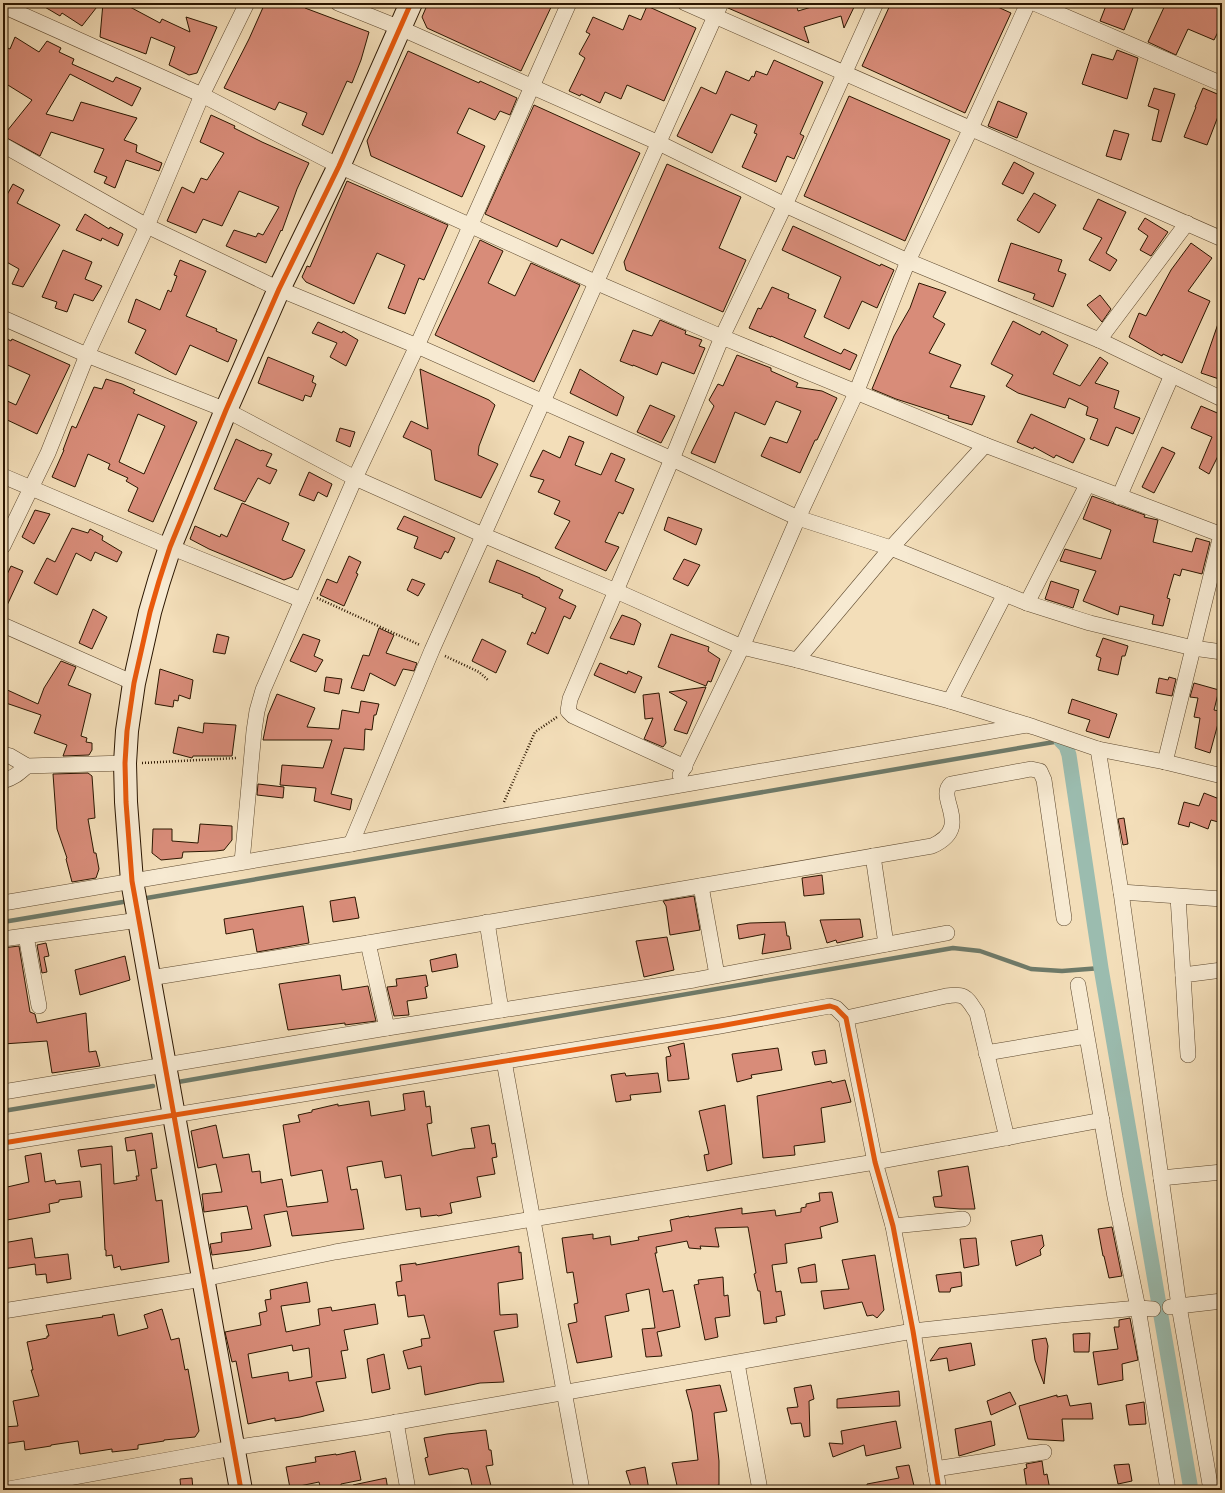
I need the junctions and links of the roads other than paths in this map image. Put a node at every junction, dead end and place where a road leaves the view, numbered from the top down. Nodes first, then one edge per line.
1 (247, 3) edge
2 (338, 3) edge
3 (411, 3) edge
4 (569, 3) edge
5 (685, 3) edge
6 (876, 3) edge
7 (1028, 3) edge
8 (1034, 3) edge
9 (3, 6) edge
10 (718, 10) edge
11 (400, 28) junction
12 (845, 73) junction
13 (1222, 84) edge
14 (532, 87) junction
15 (202, 95) junction
16 (971, 128) junction
17 (659, 143) junction
18 (3, 145) edge
19 (339, 166) junction
20 (786, 205) junction
21 (1187, 223) junction
22 (471, 224) junction
23 (147, 226) junction
24 (1220, 234) edge
25 (908, 260) junction
26 (595, 282) junction
27 (279, 289) junction
28 (3, 318) edge
29 (722, 337) junction
30 (1099, 340) junction
31 (417, 346) junction
32 (87, 355) junction
33 (1172, 375) junction
34 (856, 393) junction
35 (1222, 399) edge
36 (543, 402) junction
37 (226, 410) junction
38 (985, 445) junction
39 (672, 459) junction
40 (3, 476) edge
41 (355, 478) junction
42 (1087, 485) junction
43 (30, 488) junction
44 (1119, 497) junction
45 (798, 518) junction
46 (483, 535) junction
47 (1222, 535) edge
48 (3, 546) edge
49 (170, 548) junction
50 (891, 548) junction
51 (616, 591) junction
52 (1005, 594) junction
53 (303, 596) junction
54 (1027, 603) junction
55 (3, 625) edge
56 (742, 647) junction
57 (1194, 648) junction
58 (1222, 652) edge
59 (797, 660) junction
60 (134, 683) junction
61 (950, 701) junction
62 (1027, 725) junction
63 (1098, 749) junction
64 (3, 754) edge
65 (1165, 762) junction
66 (125, 763) junction
67 (27, 766) junction
68 (685, 767) junction
69 (1222, 776) edge
70 (3, 781) edge
71 (674, 787) junction
72 (351, 844) junction
73 (873, 856) junction
74 (242, 862) junction
75 (702, 886) junction
76 (1122, 892) junction
77 (1178, 896) junction
78 (1222, 899) edge
79 (136, 900) junction
80 (3, 903) edge
81 (1064, 918) dead end
82 (487, 922) junction
83 (947, 933) dead end
84 (26, 936) junction
85 (3, 939) edge
86 (368, 942) junction
87 (886, 944) junction
88 (1222, 970) edge
89 (717, 975) junction
90 (1183, 975) junction
91 (150, 978) junction
92 (1078, 985) dead end
93 (38, 1006) dead end
94 (501, 1010) junction
95 (846, 1018) junction
96 (387, 1028) junction
97 (1086, 1036) junction
98 (986, 1053) junction
99 (1188, 1055) dead end
100 (504, 1061) junction
101 (165, 1065) junction
102 (3, 1092) edge
103 (174, 1115) junction
104 (1102, 1120) junction
105 (1006, 1138) junction
106 (3, 1143) edge
107 (875, 1162) junction
108 (1222, 1172) edge
109 (1161, 1178) junction
110 (533, 1219) junction
111 (963, 1219) dead end
112 (893, 1226) junction
113 (204, 1279) junction
114 (1222, 1301) edge
115 (1174, 1307) junction
116 (1138, 1308) junction
117 (1153, 1309) dead end
118 (3, 1311) edge
119 (913, 1331) junction
120 (737, 1363) junction
121 (565, 1393) junction
122 (396, 1422) junction
123 (233, 1448) junction
124 (1044, 1452) dead end
125 (935, 1469) junction
126 (3, 1490) edge
127 (241, 1490) edge
128 (408, 1490) edge
129 (582, 1490) edge
130 (760, 1490) edge
131 (939, 1490) edge
132 (1168, 1490) edge
133 (1212, 1490) edge

1 - 15 street
2 - 11 street
3 - 11 street
4 - 14 street
5 - 10 street
6 - 12 street
7 - 16 street
8 - 13 street
9 - 15 street
10 - 12 street
10 - 17 street
11 - 14 street
11 - 19 street
12 - 16 street
12 - 20 street
14 - 17 street
14 - 22 street
15 - 19 street
15 - 23 street
16 - 21 street
16 - 25 street
17 - 20 street
17 - 26 street
18 - 23 street
19 - 22 street
19 - 27 street
20 - 25 street
20 - 29 street
21 - 24 street
21 - 30 street
22 - 26 street
22 - 31 street
23 - 27 street
23 - 32 street
25 - 30 street
25 - 34 street
26 - 29 street
26 - 36 street
27 - 31 street
27 - 37 street
28 - 32 street
29 - 34 street
29 - 39 street
30 - 33 street
31 - 36 street
31 - 41 street
32 - 37 street
32 - 43 street
33 - 35 street
33 - 44 street
34 - 38 street
34 - 45 street
36 - 39 street
36 - 46 street
37 - 41 street
37 - 49 street
38 - 42 street
38 - 50 street
39 - 45 street
39 - 51 street
40 - 43 street
41 - 46 street
41 - 53 street
42 - 44 street
42 - 54 street
43 - 48 street
43 - 49 street
44 - 47 street
45 - 50 street
45 - 56 street
46 - 51 street
46 - 72 street
47 - 57 street
49 - 53 street
49 - 60 street
50 - 52 street
50 - 59 street
51 - 56 street
51 - 68 street
52 - 54 street
52 - 61 street
53 - 74 street
54 - 57 street
55 - 60 street
56 - 59 street
56 - 68 street
57 - 58 street
57 - 65 street
59 - 61 street
60 - 66 street
61 - 62 street
62 - 63 street
62 - 71 street
63 - 65 street
63 - 76 street
64 - 67 street
65 - 69 street
66 - 67 street
66 - 79 street
67 - 70 street
68 - 71 street
71 - 72 street
72 - 74 street
73 - 75 street
73 - 81 street
73 - 87 street
74 - 79 street
75 - 82 street
75 - 89 street
76 - 77 street
76 - 109 street
77 - 78 street
77 - 90 street
79 - 80 street
79 - 84 street
79 - 91 street
82 - 86 street
82 - 94 street
83 - 87 street
84 - 85 street
84 - 93 street
86 - 91 street
86 - 96 street
87 - 89 street
88 - 90 street
89 - 94 street
90 - 99 street
91 - 101 street
92 - 97 street
94 - 96 street
95 - 98 street
95 - 100 street
95 - 107 street
96 - 101 street
97 - 98 street
97 - 104 street
98 - 105 street
100 - 103 street
100 - 110 street
101 - 102 street
101 - 103 street
103 - 106 street
103 - 113 street
104 - 105 street
104 - 116 street
105 - 107 street
107 - 110 street
107 - 112 street
108 - 109 street
109 - 115 street
110 - 113 street
110 - 121 street
111 - 112 street
112 - 119 street
113 - 118 street
113 - 123 street
114 - 115 street
115 - 133 street
116 - 117 street
116 - 119 street
116 - 132 street
119 - 120 street
119 - 125 street
120 - 121 street
120 - 130 street
121 - 122 street
121 - 129 street
122 - 123 street
122 - 128 street
123 - 126 street
123 - 127 street
124 - 125 street
125 - 131 street

